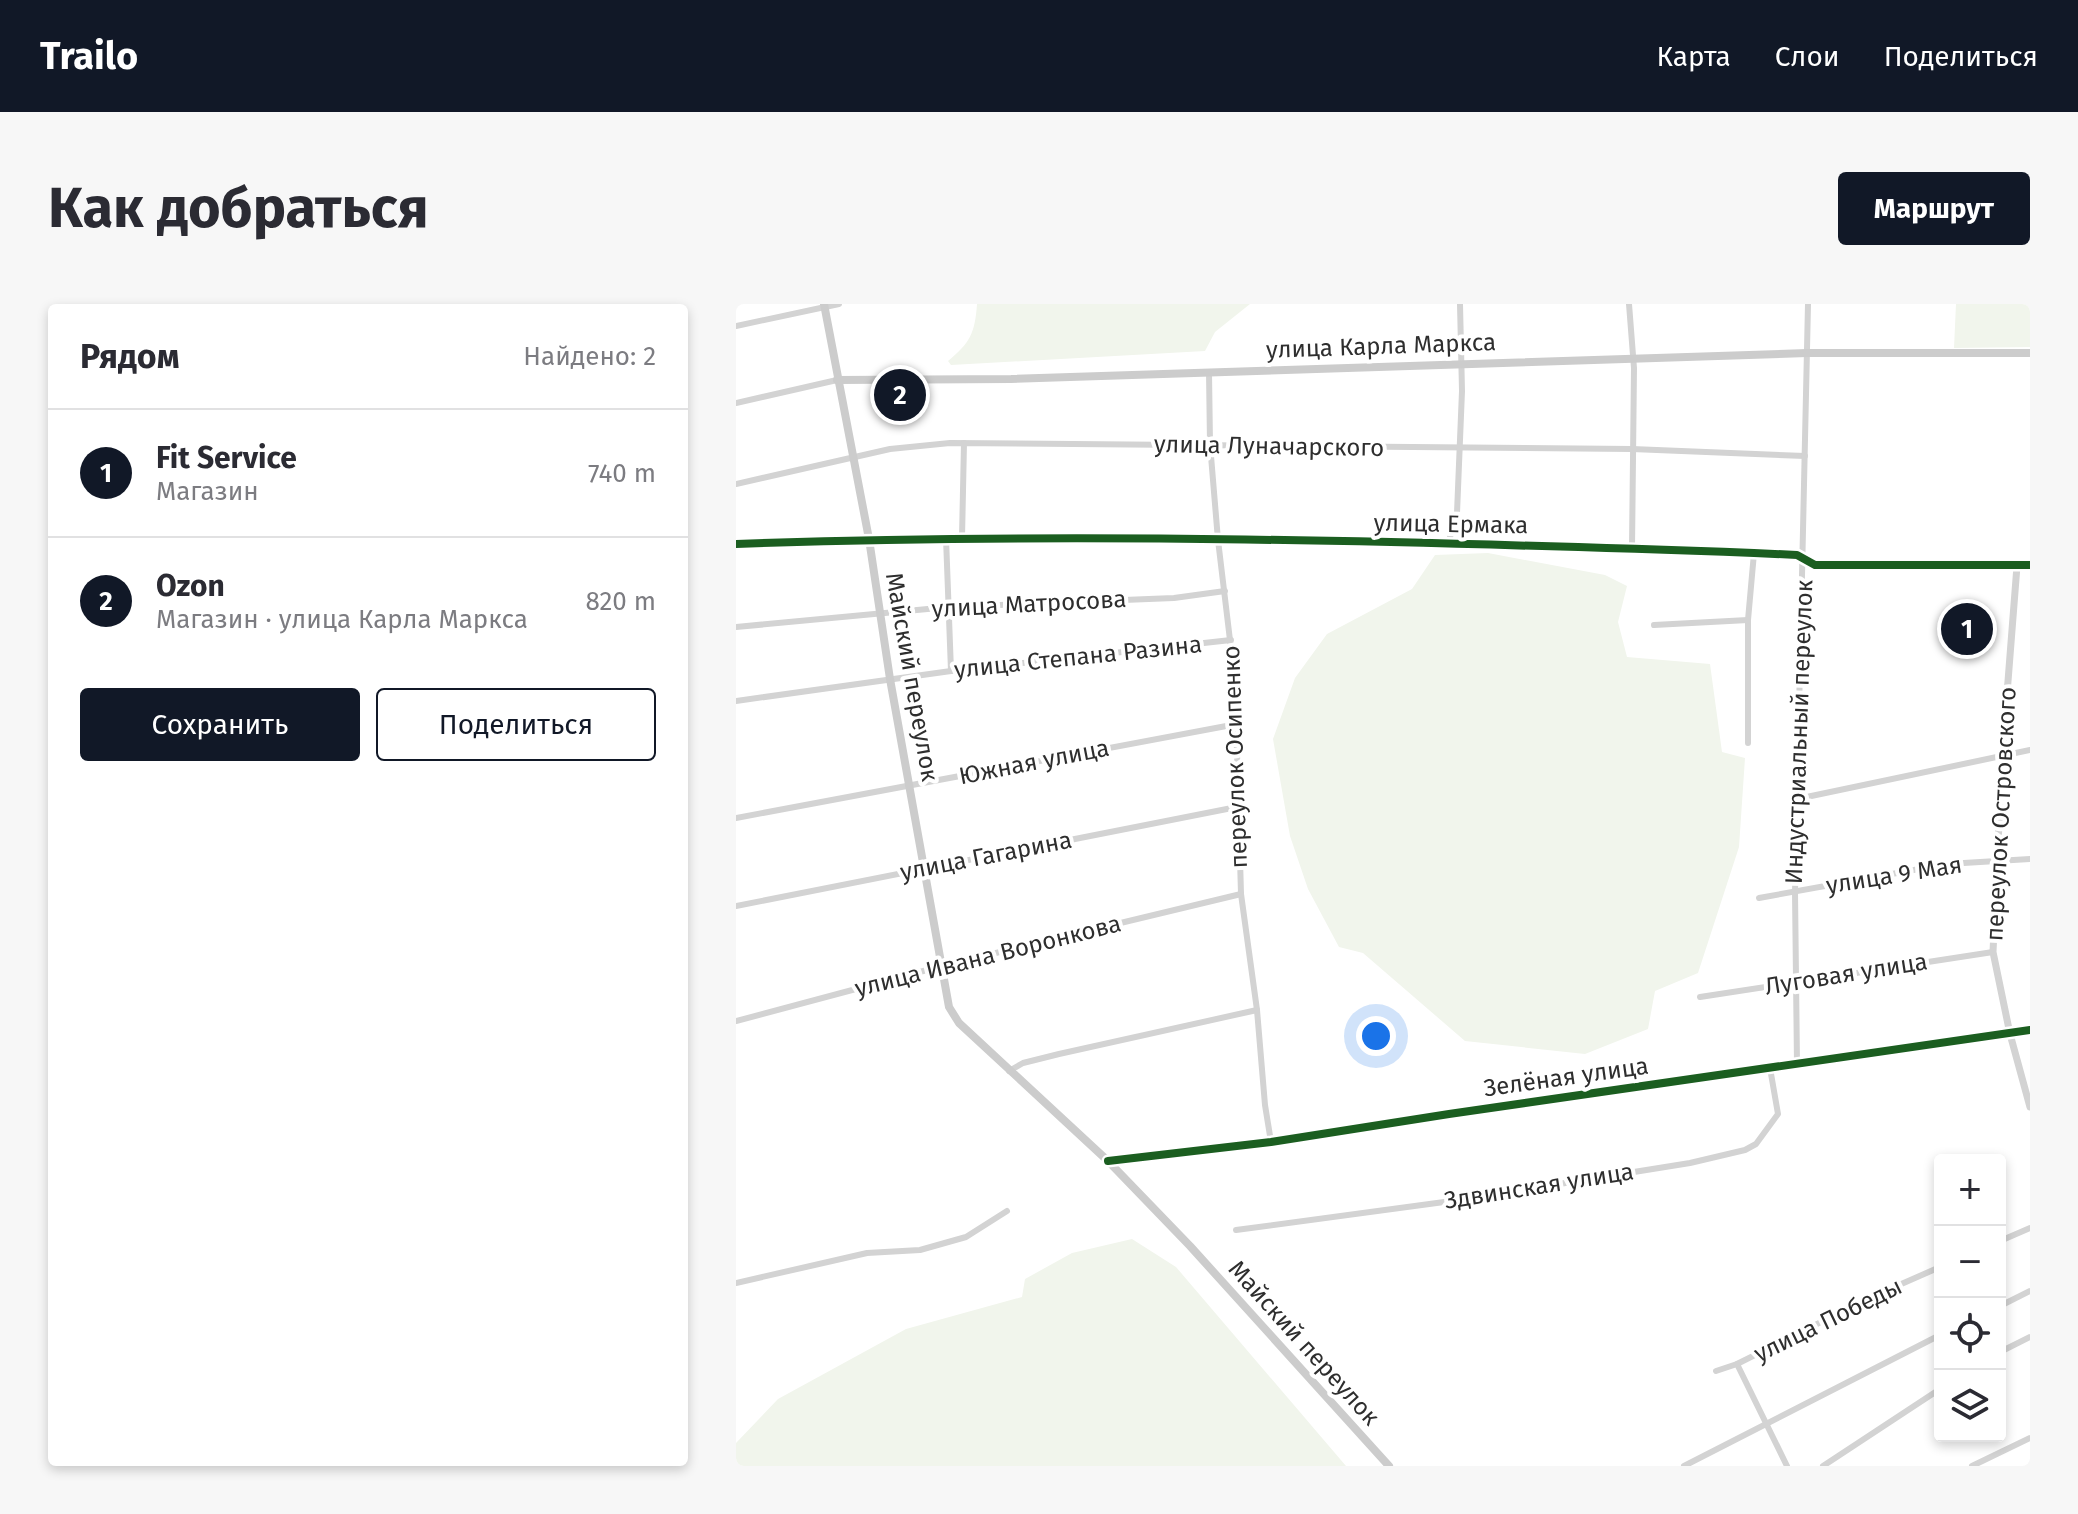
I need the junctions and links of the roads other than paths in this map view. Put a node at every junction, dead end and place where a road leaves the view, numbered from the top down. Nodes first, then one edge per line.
1 (839, 304) edge
2 (1460, 304) edge
3 (1629, 304) edge
4 (1808, 304) edge
5 (825, 305) edge
6 (736, 326) edge
7 (1807, 353) junction
8 (2030, 353) edge
9 (1633, 358) junction
10 (1462, 363) junction
11 (1209, 372) junction
12 (837, 380) junction
13 (736, 403) edge
14 (964, 443) junction
15 (1210, 444) junction
16 (1459, 448) junction
17 (1632, 449) junction
18 (1805, 456) junction
19 (853, 458) junction
20 (736, 484) edge
21 (946, 538) junction
22 (962, 538) junction
23 (869, 539) junction
24 (1218, 540) junction
25 (736, 544) edge
26 (1448, 544) junction
27 (1632, 548) junction
28 (1754, 553) junction
29 (1804, 560) junction
30 (2030, 565) edge
31 (2017, 566) junction
32 (1225, 591) junction
33 (949, 607) junction
34 (880, 613) junction
35 (1748, 620) junction
36 (1654, 625) dead end
37 (736, 627) edge
38 (1231, 640) junction
39 (951, 671) junction
40 (890, 679) junction
41 (736, 701) edge
42 (1237, 724) junction
43 (1748, 743) dead end
44 (2030, 750) edge
45 (2002, 758) junction
46 (910, 785) junction
47 (1797, 799) junction
48 (1237, 807) junction
49 (736, 818) edge
50 (2030, 859) edge
51 (1997, 860) junction
52 (925, 867) junction
53 (1795, 892) junction
54 (1241, 894) junction
55 (1759, 898) dead end
56 (736, 906) edge
57 (1993, 952) junction
58 (942, 966) junction
59 (1795, 982) junction
60 (1700, 997) dead end
61 (1257, 1010) junction
62 (736, 1021) edge
63 (2030, 1030) edge
64 (2010, 1034) junction
65 (1797, 1064) junction
66 (1770, 1068) junction
67 (1009, 1071) junction
68 (2030, 1107) edge
69 (1271, 1142) junction
70 (1108, 1161) junction
71 (1007, 1211) dead end
72 (2030, 1228) edge
73 (1236, 1230) dead end
74 (2006, 1238) edge
75 (1934, 1270) edge
76 (736, 1283) edge
77 (2030, 1291) edge
78 (2006, 1303) edge
79 (2030, 1337) edge
80 (1934, 1338) edge
81 (2006, 1349) edge
82 (1737, 1364) junction
83 (1716, 1371) dead end
84 (1934, 1393) edge
85 (1766, 1425) junction
86 (2030, 1438) edge
87 (1389, 1466) edge
88 (1684, 1466) edge
89 (1787, 1466) edge
90 (1823, 1466) edge
91 (1972, 1466) edge

1 - 5 street
2 - 10 street
3 - 9 street
4 - 7 street, Индустриальный переулок
5 - 6 street
5 - 12 main road, Майский переулок
7 - 8 main road, улица Карла Маркса
7 - 9 main road, улица Карла Маркса
7 - 18 street, Индустриальный переулок
9 - 10 main road, улица Карла Маркса
9 - 17 street
10 - 11 main road, улица Карла Маркса
10 - 16 street
11 - 12 main road, улица Карла Маркса
11 - 15 street, переулок Осипенко
12 - 13 street, улица Карла Маркса
12 - 19 main road, Майский переулок
14 - 15 street, улица Луначарского
14 - 19 street, улица Луначарского
14 - 22 street
15 - 16 street, улица Луначарского
15 - 24 street, переулок Осипенко
16 - 17 street, улица Луначарского
16 - 26 street
17 - 18 street, улица Луначарского
17 - 27 street
18 - 29 street, Индустриальный переулок
19 - 20 street, улица Луначарского
19 - 23 main road, Майский переулок
21 - 22 street, улица Ермака
21 - 23 street, улица Ермака
21 - 33 street
22 - 24 street, улица Ермака
23 - 25 street
23 - 34 main road, Майский переулок
24 - 26 street, улица Ермака
24 - 32 street, переулок Осипенко
26 - 27 street, улица Ермака
27 - 28 street, улица Ермака
28 - 29 street, улица Ермака
28 - 35 street
29 - 31 street, улица Ермака
29 - 47 street, Индустриальный переулок
30 - 31 street, улица Ермака
31 - 45 street, переулок Островского
32 - 33 street, улица Матросова
32 - 38 street, переулок Осипенко
33 - 34 street, улица Матросова
33 - 39 street
34 - 37 street, улица Матросова
34 - 40 main road, Майский переулок
35 - 36 street
35 - 43 street
38 - 39 street, улица Степана Разина
38 - 42 street, переулок Осипенко
39 - 40 street, улица Степана Разина
40 - 41 street, улица Степана Разина
40 - 46 main road, Майский переулок
42 - 46 street, Южная улица
42 - 48 street, переулок Осипенко
44 - 45 street
45 - 47 street
45 - 51 street, переулок Островского
46 - 49 street, Южная улица
46 - 52 main road, Майский переулок
47 - 53 street, Индустриальный переулок
48 - 52 street, улица Гагарина
48 - 54 street, переулок Осипенко
50 - 51 street, улица 9 Мая
51 - 53 street, улица 9 Мая
51 - 57 street, переулок Островского
52 - 56 street, улица Гагарина
52 - 58 main road, Майский переулок
53 - 55 street, улица 9 Мая
53 - 59 street, Индустриальный переулок
54 - 58 street, улица Ивана Воронкова
54 - 61 street, переулок Осипенко
57 - 59 street, Луговая улица
57 - 64 street, переулок Островского
58 - 62 street, улица Ивана Воронкова
58 - 67 main road, Майский переулок
59 - 60 street, Луговая улица
59 - 65 street, Индустриальный переулок
61 - 67 street
61 - 69 street, переулок Осипенко
63 - 64 street, Зелёная улица
64 - 65 street, Зелёная улица
64 - 68 street, переулок Островского
65 - 66 street, Зелёная улица
66 - 69 street, Зелёная улица
66 - 73 street, Здвинская улица
67 - 70 main road, Майский переулок
69 - 70 street, Зелёная улица
70 - 87 main road, Майский переулок
71 - 76 street
72 - 74 street
75 - 82 street, улица Победы
77 - 78 street
79 - 81 street
80 - 85 street
82 - 83 street, улица Победы
82 - 85 street
84 - 90 street
85 - 88 street
85 - 89 street
86 - 91 street

